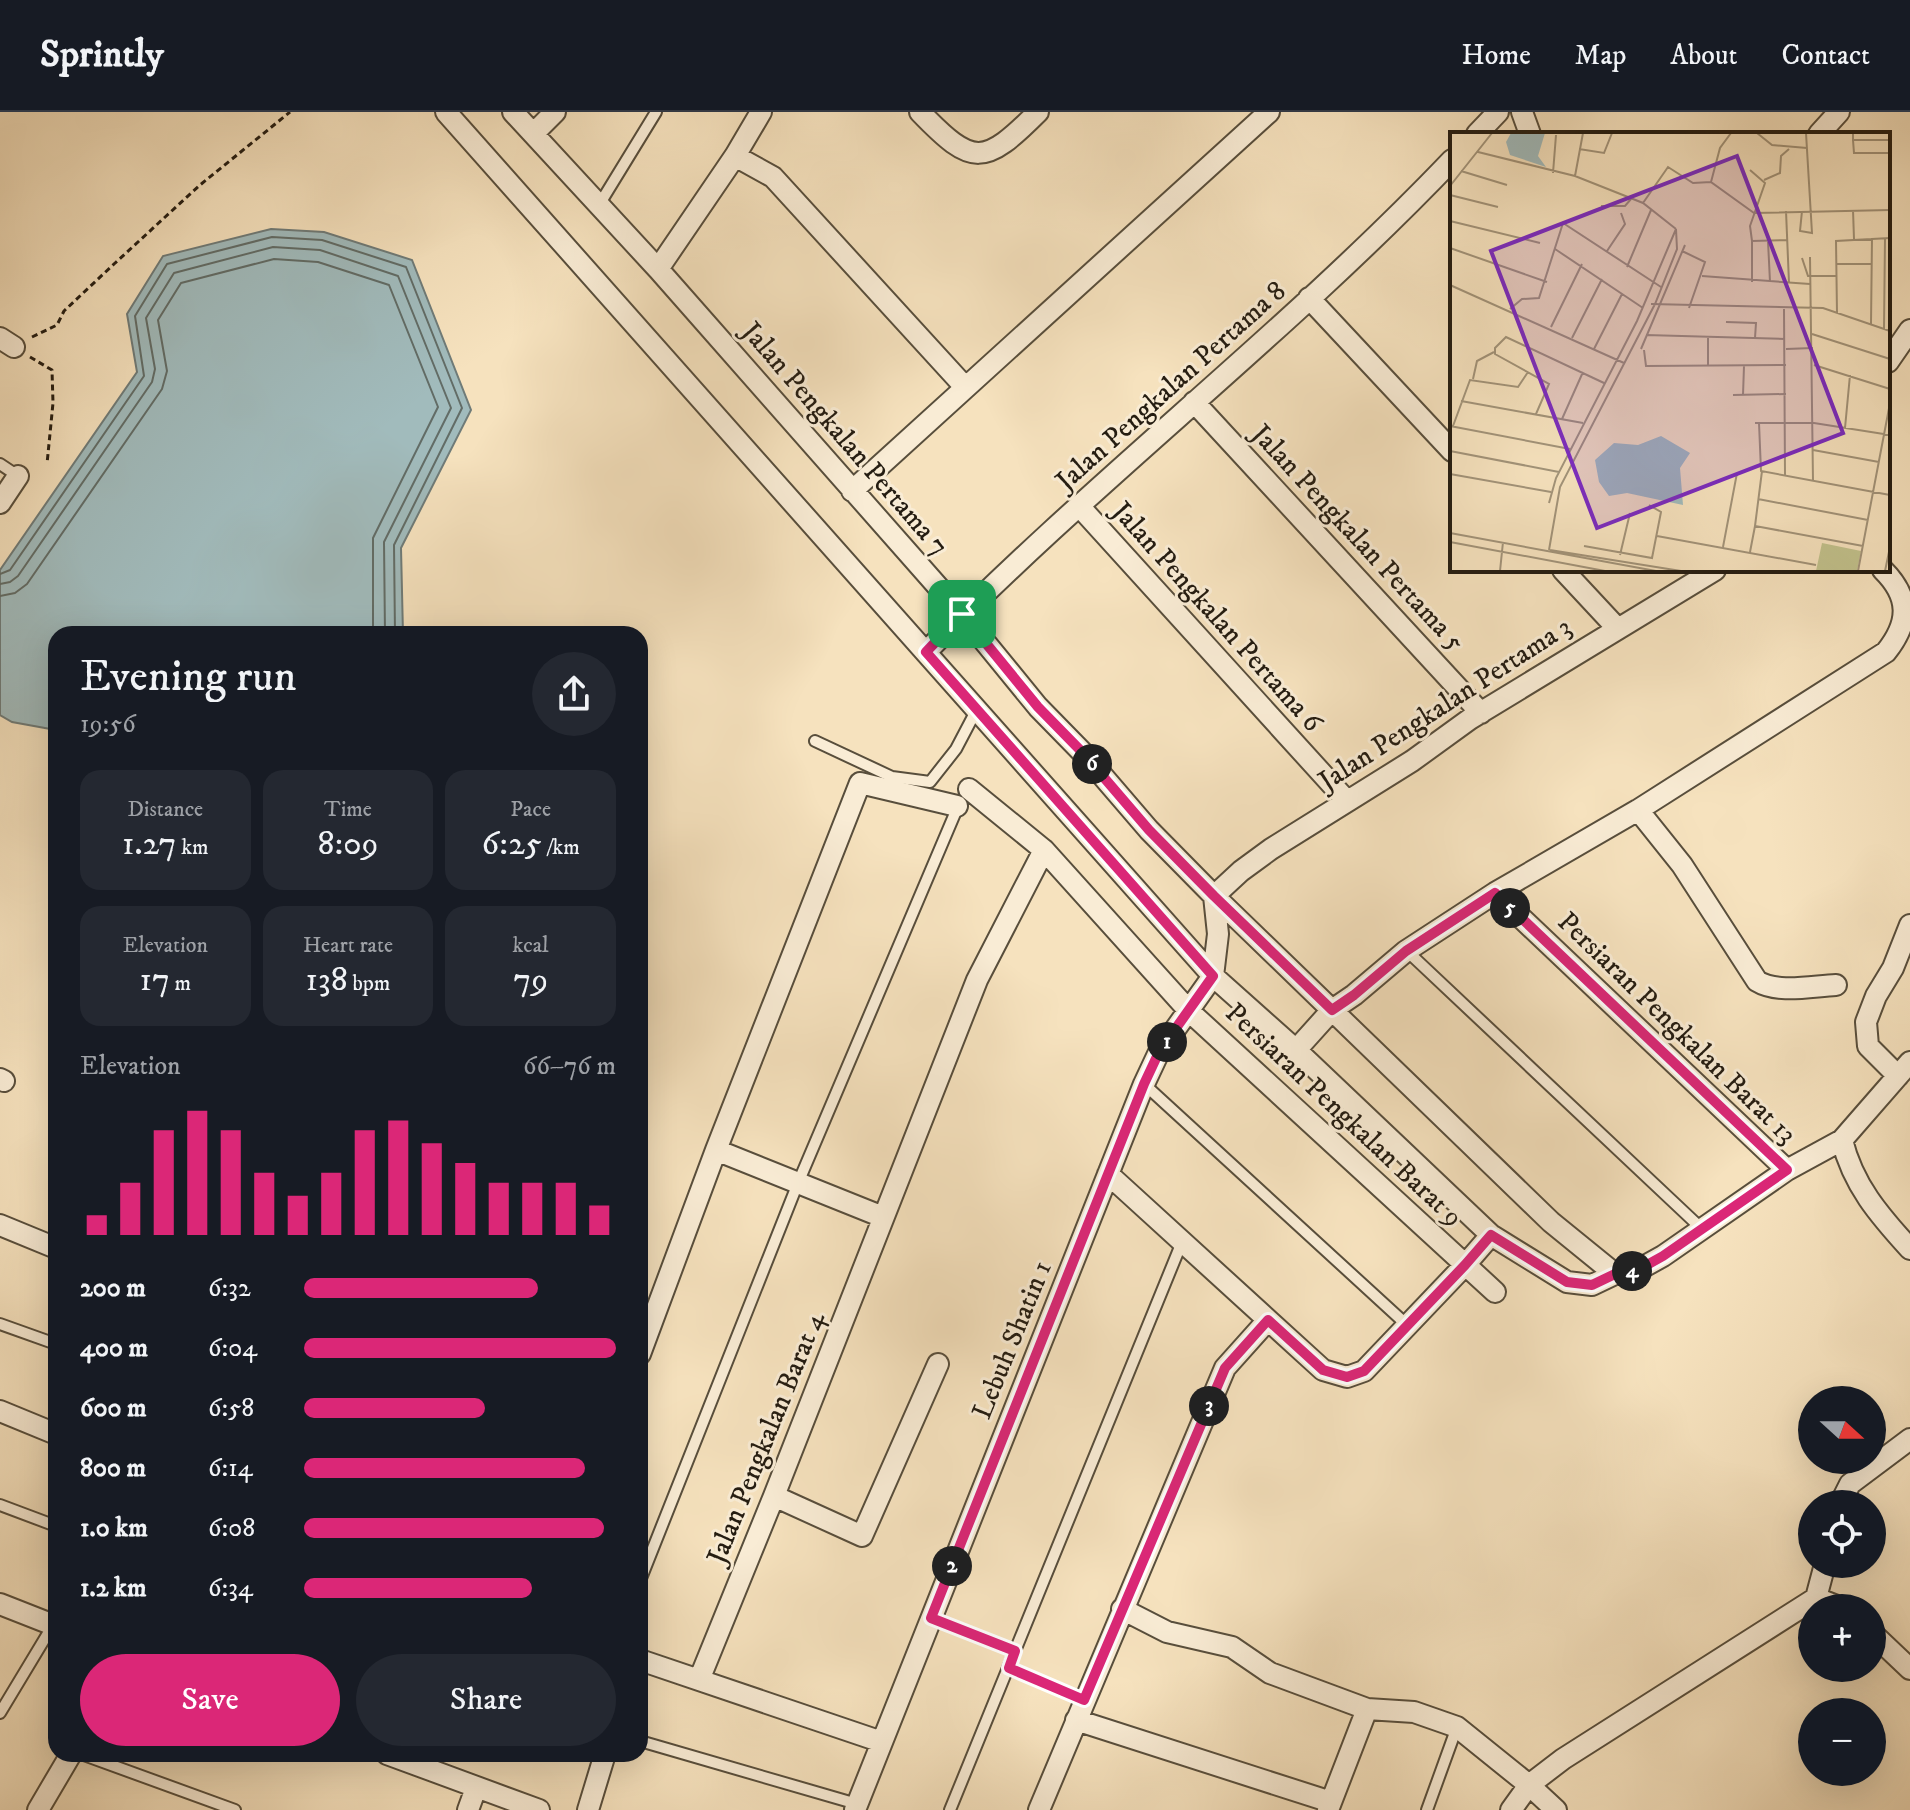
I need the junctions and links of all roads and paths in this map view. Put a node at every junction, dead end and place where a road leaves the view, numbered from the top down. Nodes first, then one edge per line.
1 (290, 112) edge
2 (446, 112) edge
3 (513, 112) edge
4 (555, 112) edge
5 (656, 112) edge
6 (761, 112) edge
7 (920, 112) edge
8 (1038, 112) edge
9 (1269, 112) edge
10 (1498, 112) edge
11 (1522, 112) edge
12 (1839, 112) edge
13 (1479, 132) edge
14 (1529, 132) edge
15 (1821, 132) edge
16 (534, 133) junction
17 (735, 156) junction
18 (1450, 162) edge
19 (599, 205) junction
20 (658, 269) junction
21 (1309, 298) junction
22 (1910, 330) edge
23 (7, 342) edge
24 (1890, 359) edge
25 (965, 387) junction
26 (1194, 402) junction
27 (1450, 449) edge
28 (0, 464) edge
29 (47, 464) dead end
30 (18, 476) joint
31 (852, 491) junction
32 (0, 503) edge
33 (1080, 507) junction
34 (1565, 572) edge
35 (1712, 572) edge
36 (1885, 572) edge
37 (962, 614) junction
38 (1617, 628) junction
39 (926, 652) junction
40 (977, 709) junction
41 (1481, 713) junction
42 (815, 741) dead end
43 (963, 798) junction
44 (1346, 800) junction
45 (1638, 810) junction
46 (1044, 850) junction
47 (1495, 893) junction
48 (1214, 896) junction
49 (1910, 925) edge
50 (1406, 951) junction
51 (1213, 976) junction
52 (1836, 985) dead end
53 (1332, 1010) junction
54 (1190, 1012) junction
55 (1296, 1050) junction
56 (1904, 1069) edge
57 (1144, 1084) junction
58 (1842, 1140) junction
59 (716, 1150) junction
60 (1787, 1170) junction
61 (1108, 1174) junction
62 (798, 1183) junction
63 (883, 1217) junction
64 (0, 1225) edge
65 (1702, 1229) junction
66 (1491, 1235) junction
67 (1182, 1242) junction
68 (48, 1245) edge
69 (1910, 1249) edge
70 (1465, 1265) junction
71 (1615, 1274) junction
72 (1495, 1292) dead end
73 (1268, 1320) junction
74 (0, 1324) edge
75 (1407, 1325) junction
76 (648, 1333) edge
77 (48, 1341) edge
78 (938, 1364) dead end
79 (0, 1411) edge
80 (48, 1431) edge
81 (1910, 1439) edge
82 (1847, 1490) edge
83 (774, 1496) junction
84 (0, 1505) edge
85 (48, 1523) edge
86 (648, 1561) edge
87 (0, 1604) edge
88 (1122, 1609) junction
89 (1798, 1609) edge
90 (931, 1618) junction
91 (48, 1623) edge
92 (48, 1637) edge
93 (1886, 1646) edge
94 (1015, 1651) junction
95 (648, 1663) edge
96 (1009, 1668) junction
97 (1910, 1669) edge
98 (699, 1680) junction
99 (1084, 1700) junction
100 (1367, 1709) junction
101 (0, 1713) edge
102 (1076, 1720) junction
103 (1457, 1727) junction
104 (882, 1742) junction
105 (648, 1743) edge
106 (66, 1762) edge
107 (103, 1762) edge
108 (408, 1762) edge
109 (603, 1762) edge
110 (1529, 1785) junction
111 (476, 1788) junction
112 (1329, 1806) edge
113 (856, 1807) edge
114 (38, 1810) edge
115 (235, 1810) edge
116 (468, 1810) edge
117 (539, 1810) edge
118 (588, 1810) edge
119 (950, 1810) edge
120 (1039, 1810) edge
121 (1427, 1810) edge
122 (1511, 1810) edge
123 (1556, 1810) edge

1 - 23 path
2 - 39 street
3 - 16 street, Jalan Pengkalan Pertama 7
4 - 16 street
5 - 19 lane
6 - 17 street
7 - 8 street
9 - 25 street
10 - 13 street
11 - 14 street
12 - 15 street
16 - 19 street, Jalan Pengkalan Pertama 7
17 - 20 street
17 - 25 street
18 - 21 street, Jalan Pengkalan Pertama 8
19 - 20 street, Jalan Pengkalan Pertama 7
20 - 31 street, Jalan Pengkalan Pertama 7
21 - 26 street, Jalan Pengkalan Pertama 8
21 - 27 street
22 - 24 street
23 - 29 path
25 - 31 street
26 - 33 street, Jalan Pengkalan Pertama 8
26 - 41 street, Jalan Pengkalan Pertama 5
28 - 30 lane
30 - 32 street
31 - 37 street, Jalan Pengkalan Pertama 7
33 - 37 street, Jalan Pengkalan Pertama 8
33 - 44 street, Jalan Pengkalan Pertama 6
34 - 38 street
35 - 38 street, Jalan Pengkalan Pertama 3
36 - 45 street
37 - 39 street, Jalan Pengkalan Pertama 8
37 - 48 street, Jalan Pengkalan Pertama 7
38 - 41 street, Jalan Pengkalan Pertama 3
39 - 40 street
40 - 42 lane
40 - 51 street
41 - 44 street, Jalan Pengkalan Pertama 3
43 - 46 street, Persiaran Pengkalan Barat 9
43 - 59 street
43 - 62 lane
44 - 48 street, Jalan Pengkalan Pertama 3
45 - 47 street
45 - 52 street
46 - 54 street, Persiaran Pengkalan Barat 9
46 - 63 street, Jalan Pengkalan Barat 4
47 - 50 street
47 - 60 street, Persiaran Pengkalan Barat 13
48 - 51 street, Lebuh Shatin 1
48 - 53 street, Jalan Pengkalan Pertama 7
49 - 56 street
50 - 53 street
50 - 65 lane
51 - 54 street, Lebuh Shatin 1
51 - 55 street
53 - 55 street
53 - 71 street, Jalan Pengkalan Pertama 7
54 - 57 street, Lebuh Shatin 1
54 - 70 street, Persiaran Pengkalan Barat 9
55 - 66 street
56 - 58 street
57 - 61 street, Lebuh Shatin 1
57 - 75 lane
58 - 60 street
58 - 69 street
59 - 62 street
59 - 76 street
60 - 65 street
61 - 67 street
61 - 90 street, Lebuh Shatin 1
62 - 63 street
62 - 86 lane
63 - 83 street, Jalan Pengkalan Barat 4
64 - 68 street
65 - 71 street
66 - 70 street
66 - 71 street
67 - 73 street
67 - 94 lane
70 - 72 street, Persiaran Pengkalan Barat 9
70 - 75 street
73 - 75 street
73 - 88 street
74 - 77 lane
78 - 83 street
79 - 80 street
81 - 82 street
83 - 98 street, Jalan Pengkalan Barat 4
84 - 85 lane
87 - 91 street
88 - 99 street
88 - 100 street
89 - 110 street
90 - 94 lane
90 - 104 street, Lebuh Shatin 1
92 - 101 lane
93 - 97 street
94 - 96 lane
95 - 98 street
96 - 99 lane
96 - 119 lane
98 - 104 street
99 - 102 street
100 - 103 street
100 - 112 street
102 - 112 street
102 - 120 street
103 - 110 street
103 - 121 lane
104 - 113 street, Lebuh Shatin 1
105 - 113 lane
106 - 114 street
107 - 115 lane
108 - 111 street
109 - 118 street
110 - 122 street
110 - 123 street
111 - 116 street
111 - 117 street

